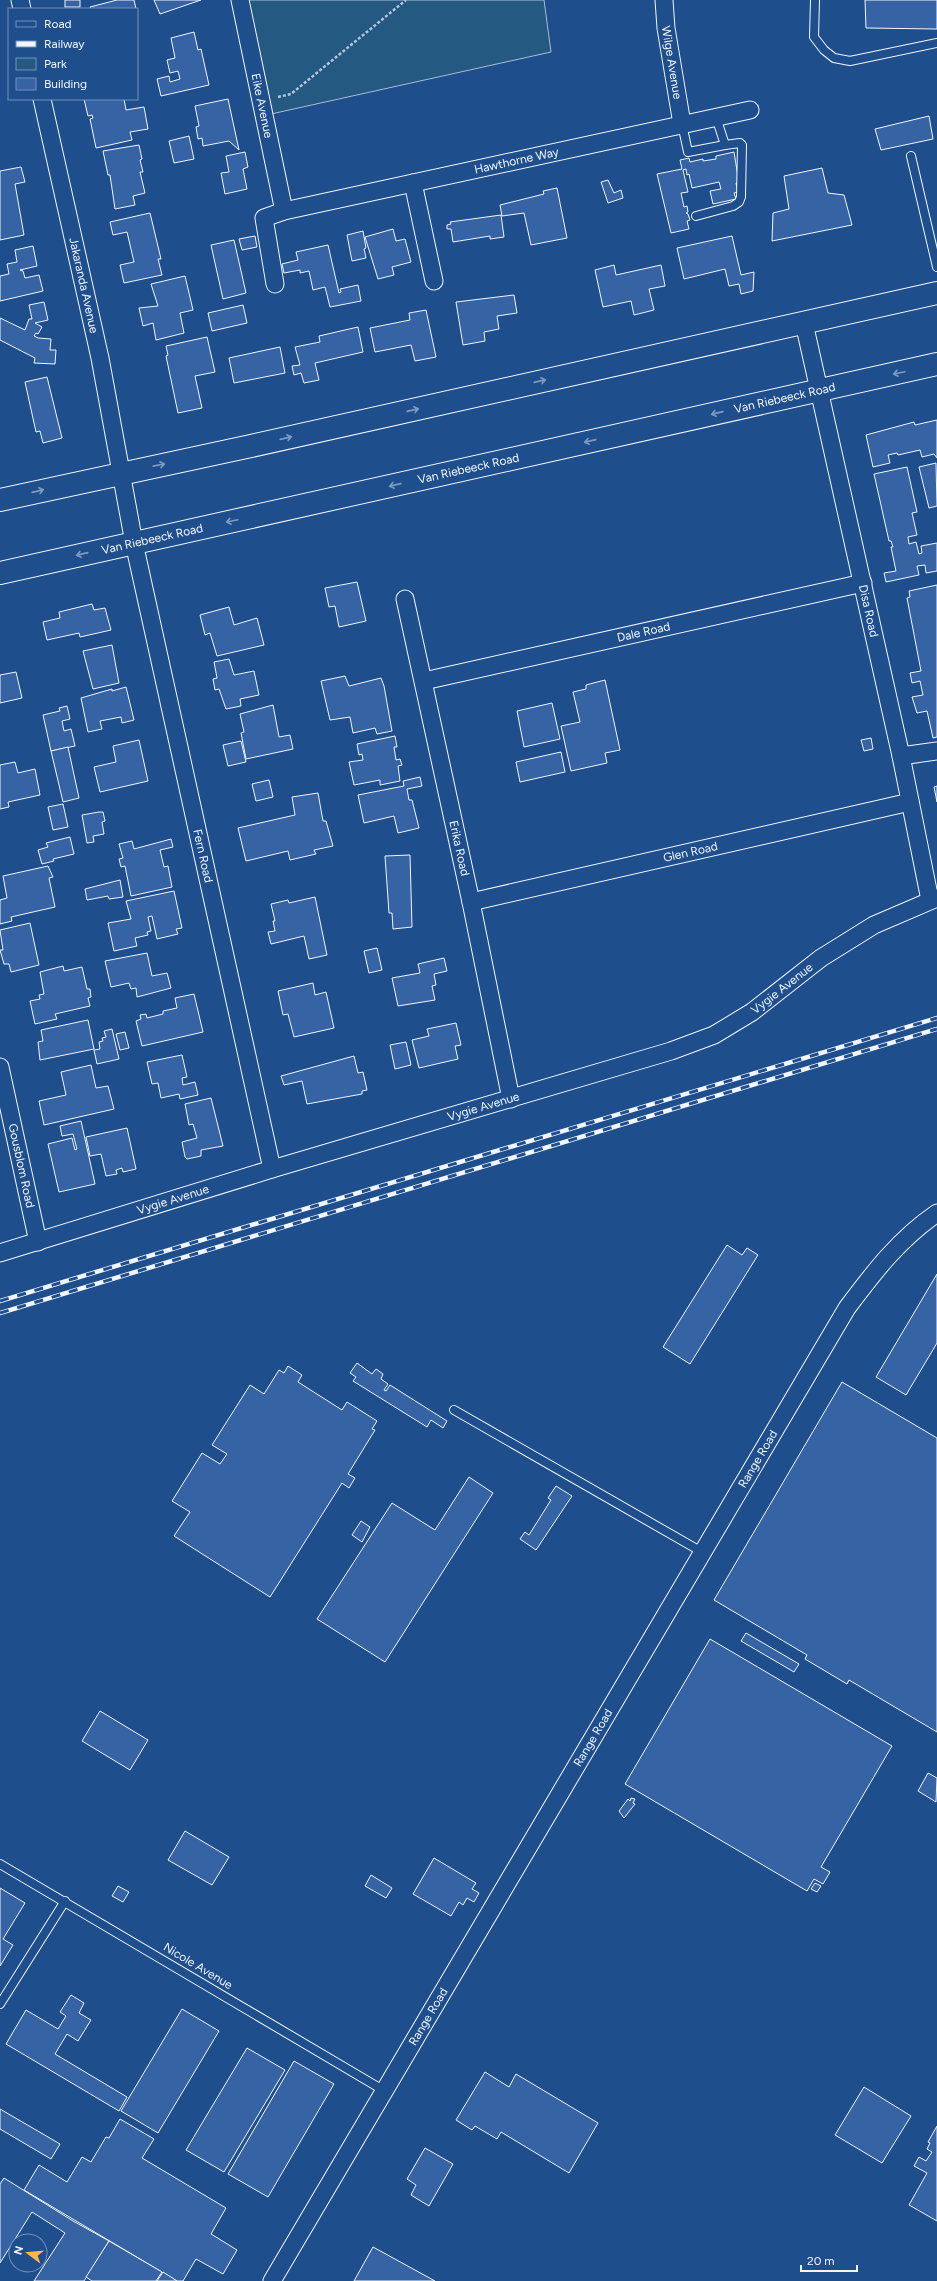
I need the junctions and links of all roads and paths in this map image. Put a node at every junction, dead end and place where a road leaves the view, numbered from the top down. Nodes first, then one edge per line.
1 (240, 0) edge
2 (406, 0) edge
3 (664, 0) edge
4 (815, 0) edge
5 (937, 44) edge
6 (42, 100) edge
7 (261, 102) junction
8 (750, 110) dead end
9 (716, 117) junction
10 (682, 124) junction
11 (725, 145) junction
12 (912, 156) dead end
13 (413, 183) junction
14 (284, 212) junction
15 (696, 216) dead end
16 (937, 267) edge
17 (434, 281) dead end
18 (275, 284) dead end
19 (937, 293) edge
20 (804, 322) junction
21 (937, 364) edge
22 (820, 390) junction
23 (121, 473) junction
24 (0, 500) edge
25 (134, 542) junction
26 (0, 573) edge
27 (863, 583) junction
28 (405, 599) dead end
29 (424, 681) junction
30 (937, 751) edge
31 (901, 756) junction
32 (910, 802) junction
33 (933, 899) edge
34 (471, 902) junction
35 (0, 1067) edge
36 (511, 1098) junction
37 (272, 1169) junction
38 (934, 1219) edge
39 (38, 1242) junction
40 (0, 1253) edge
41 (454, 1410) dead end
42 (702, 1552) junction
43 (0, 1864) edge
44 (65, 1901) junction
45 (0, 2004) edge
46 (383, 2090) junction
47 (272, 2281) edge

1 - 7 street, Eike Avenue
2 - 7 path
3 - 10 street, Wilge Avenue
4 - 5 lane
6 - 23 street, Jakaranda Avenue
7 - 14 street, Eike Avenue
8 - 9 street, Hawthorne Way
9 - 10 street, Hawthorne Way
9 - 11 lane
10 - 11 lane
10 - 13 street, Hawthorne Way
11 - 15 lane
12 - 16 lane
13 - 14 street, Hawthorne Way
13 - 17 street
14 - 18 street, Hawthorne Way
19 - 20 main road
20 - 22 street, Disa Road
23 -> 20 main road
21 -> 22 main road, Van Riebeeck Road
22 -> 25 main road, Van Riebeeck Road
22 - 27 street, Disa Road
24 -> 23 main road
23 - 25 street, Jakaranda Avenue
25 -> 26 main road, Van Riebeeck Road
25 - 37 street, Fern Road
27 - 29 street, Dale Road
27 - 31 street, Disa Road
28 - 29 street, Erika Road
29 - 34 street, Erika Road
30 - 31 street
31 - 32 street, Disa Road
32 - 33 street, Disa Road
32 - 34 street, Glen Road
33 - 36 street, Vygie Avenue
34 - 36 street, Erika Road
35 - 39 street, Gousblom Road
36 - 37 street, Vygie Avenue
37 - 39 street, Vygie Avenue
38 - 42 street, Range Road
39 - 40 street, Vygie Avenue
41 - 42 lane
42 - 46 street, Range Road
43 - 44 lane, Nicole Avenue
44 - 45 lane
44 - 46 lane, Nicole Avenue
46 - 47 street, Range Road

